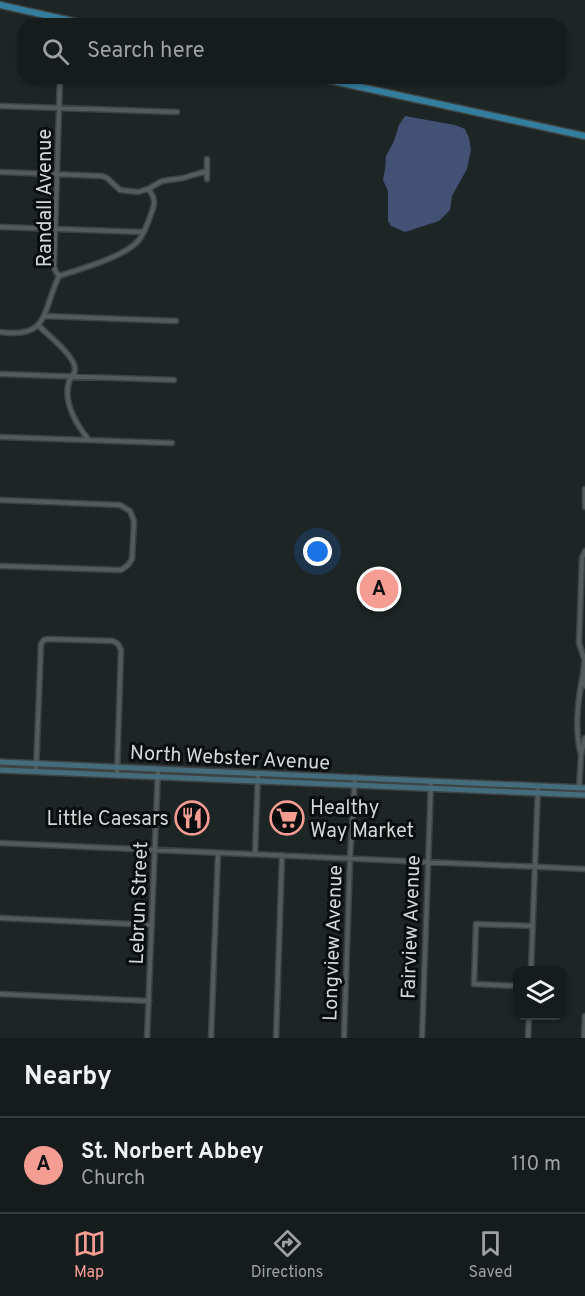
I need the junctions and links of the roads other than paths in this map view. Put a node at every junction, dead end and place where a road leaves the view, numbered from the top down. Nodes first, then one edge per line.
1 (0, 5) edge
2 (50, 18) edge
3 (60, 84) edge
4 (346, 84) edge
5 (0, 106) edge
6 (60, 108) junction
7 (177, 112) dead end
8 (585, 136) edge
9 (207, 159) dead end
10 (207, 171) junction
11 (0, 172) edge
12 (57, 174) junction
13 (207, 179) dead end
14 (148, 189) junction
15 (0, 227) edge
16 (56, 229) junction
17 (143, 232) junction
18 (59, 276) junction
19 (44, 316) junction
20 (176, 321) dead end
21 (39, 326) junction
22 (0, 332) edge
23 (0, 374) edge
24 (72, 377) junction
25 (174, 380) dead end
26 (0, 437) edge
27 (89, 440) junction
28 (172, 443) dead end
29 (585, 489) edge
30 (0, 500) edge
31 (585, 507) edge
32 (585, 551) edge
33 (0, 566) edge
34 (585, 657) edge
35 (583, 674) junction
36 (585, 686) edge
37 (585, 738) edge
38 (581, 754) junction
39 (0, 762) edge
40 (36, 764) junction
41 (118, 767) junction
42 (158, 769) junction
43 (0, 770) edge
44 (36, 771) junction
45 (258, 773) junction
46 (117, 775) junction
47 (158, 777) junction
48 (355, 777) junction
49 (258, 781) junction
50 (431, 781) junction
51 (354, 785) junction
52 (538, 786) junction
53 (582, 788) edge
54 (431, 789) junction
55 (538, 793) junction
56 (582, 795) edge
57 (0, 843) edge
58 (155, 850) junction
59 (218, 853) junction
60 (255, 854) junction
61 (282, 855) junction
62 (350, 859) junction
63 (428, 862) junction
64 (535, 867) junction
65 (585, 869) edge
66 (0, 918) edge
67 (152, 925) junction
68 (533, 926) junction
69 (531, 966) edge
70 (513, 986) edge
71 (0, 994) edge
72 (149, 1001) junction
73 (585, 1016) edge
74 (529, 1020) edge
75 (147, 1038) edge
76 (211, 1038) edge
77 (276, 1038) edge
78 (344, 1038) edge
79 (422, 1038) edge
80 (528, 1038) edge
81 (584, 1038) edge

1 - 2 main road
3 - 6 street, Randall Avenue
4 - 8 main road
5 - 6 street
6 - 7 street
6 - 12 street, Randall Avenue
9 - 10 street
10 - 13 street
10 - 14 street
11 - 12 street
12 - 14 street
12 - 16 street, Randall Avenue
14 - 17 street
15 - 16 street
16 - 17 street
16 - 18 street, Randall Avenue
17 - 18 street
18 - 19 street, Randall Avenue
19 - 20 street
19 - 21 street, Randall Avenue
21 - 22 street
21 - 24 street
23 - 24 street
24 - 25 street
24 - 27 street
26 - 27 street
27 - 28 street
29 - 31 street
30 - 33 street
32 - 34 street
34 - 35 street
35 - 36 street
35 - 38 street
37 - 38 street
38 - 53 street
39 - 40 main road, North Webster Avenue
40 - 41 main road, North Webster Avenue
40 - 41 street
40 - 44 street
41 - 42 main road, North Webster Avenue
41 - 46 street
42 - 45 main road, North Webster Avenue
42 - 47 street, Lebrun Street
43 - 44 main road, North Webster Avenue
44 - 46 main road, North Webster Avenue
45 - 48 main road, North Webster Avenue
45 - 49 street
46 - 47 main road, North Webster Avenue
47 - 49 main road, North Webster Avenue
47 - 58 street, Lebrun Street
48 - 50 main road, North Webster Avenue
48 - 51 street, Longview Avenue
49 - 51 main road, North Webster Avenue
49 - 60 street
50 - 52 main road, North Webster Avenue
50 - 54 street, Fairview Avenue
51 - 54 main road, North Webster Avenue
51 - 62 street, Longview Avenue
52 - 53 main road, North Webster Avenue
52 - 55 street
53 - 56 street
54 - 55 main road, North Webster Avenue
54 - 63 street, Fairview Avenue
55 - 56 main road, North Webster Avenue
55 - 64 street
57 - 58 street
58 - 59 street
58 - 67 street, Lebrun Street
59 - 60 street
59 - 76 street
60 - 61 street
61 - 62 street
61 - 77 street
62 - 63 street
62 - 78 street, Longview Avenue
63 - 64 street
63 - 79 street, Fairview Avenue
64 - 65 street
64 - 68 street
66 - 67 street
67 - 72 street, Lebrun Street
68 - 69 street
68 - 70 street
71 - 72 street
72 - 75 street, Lebrun Street
73 - 81 street
74 - 80 street

